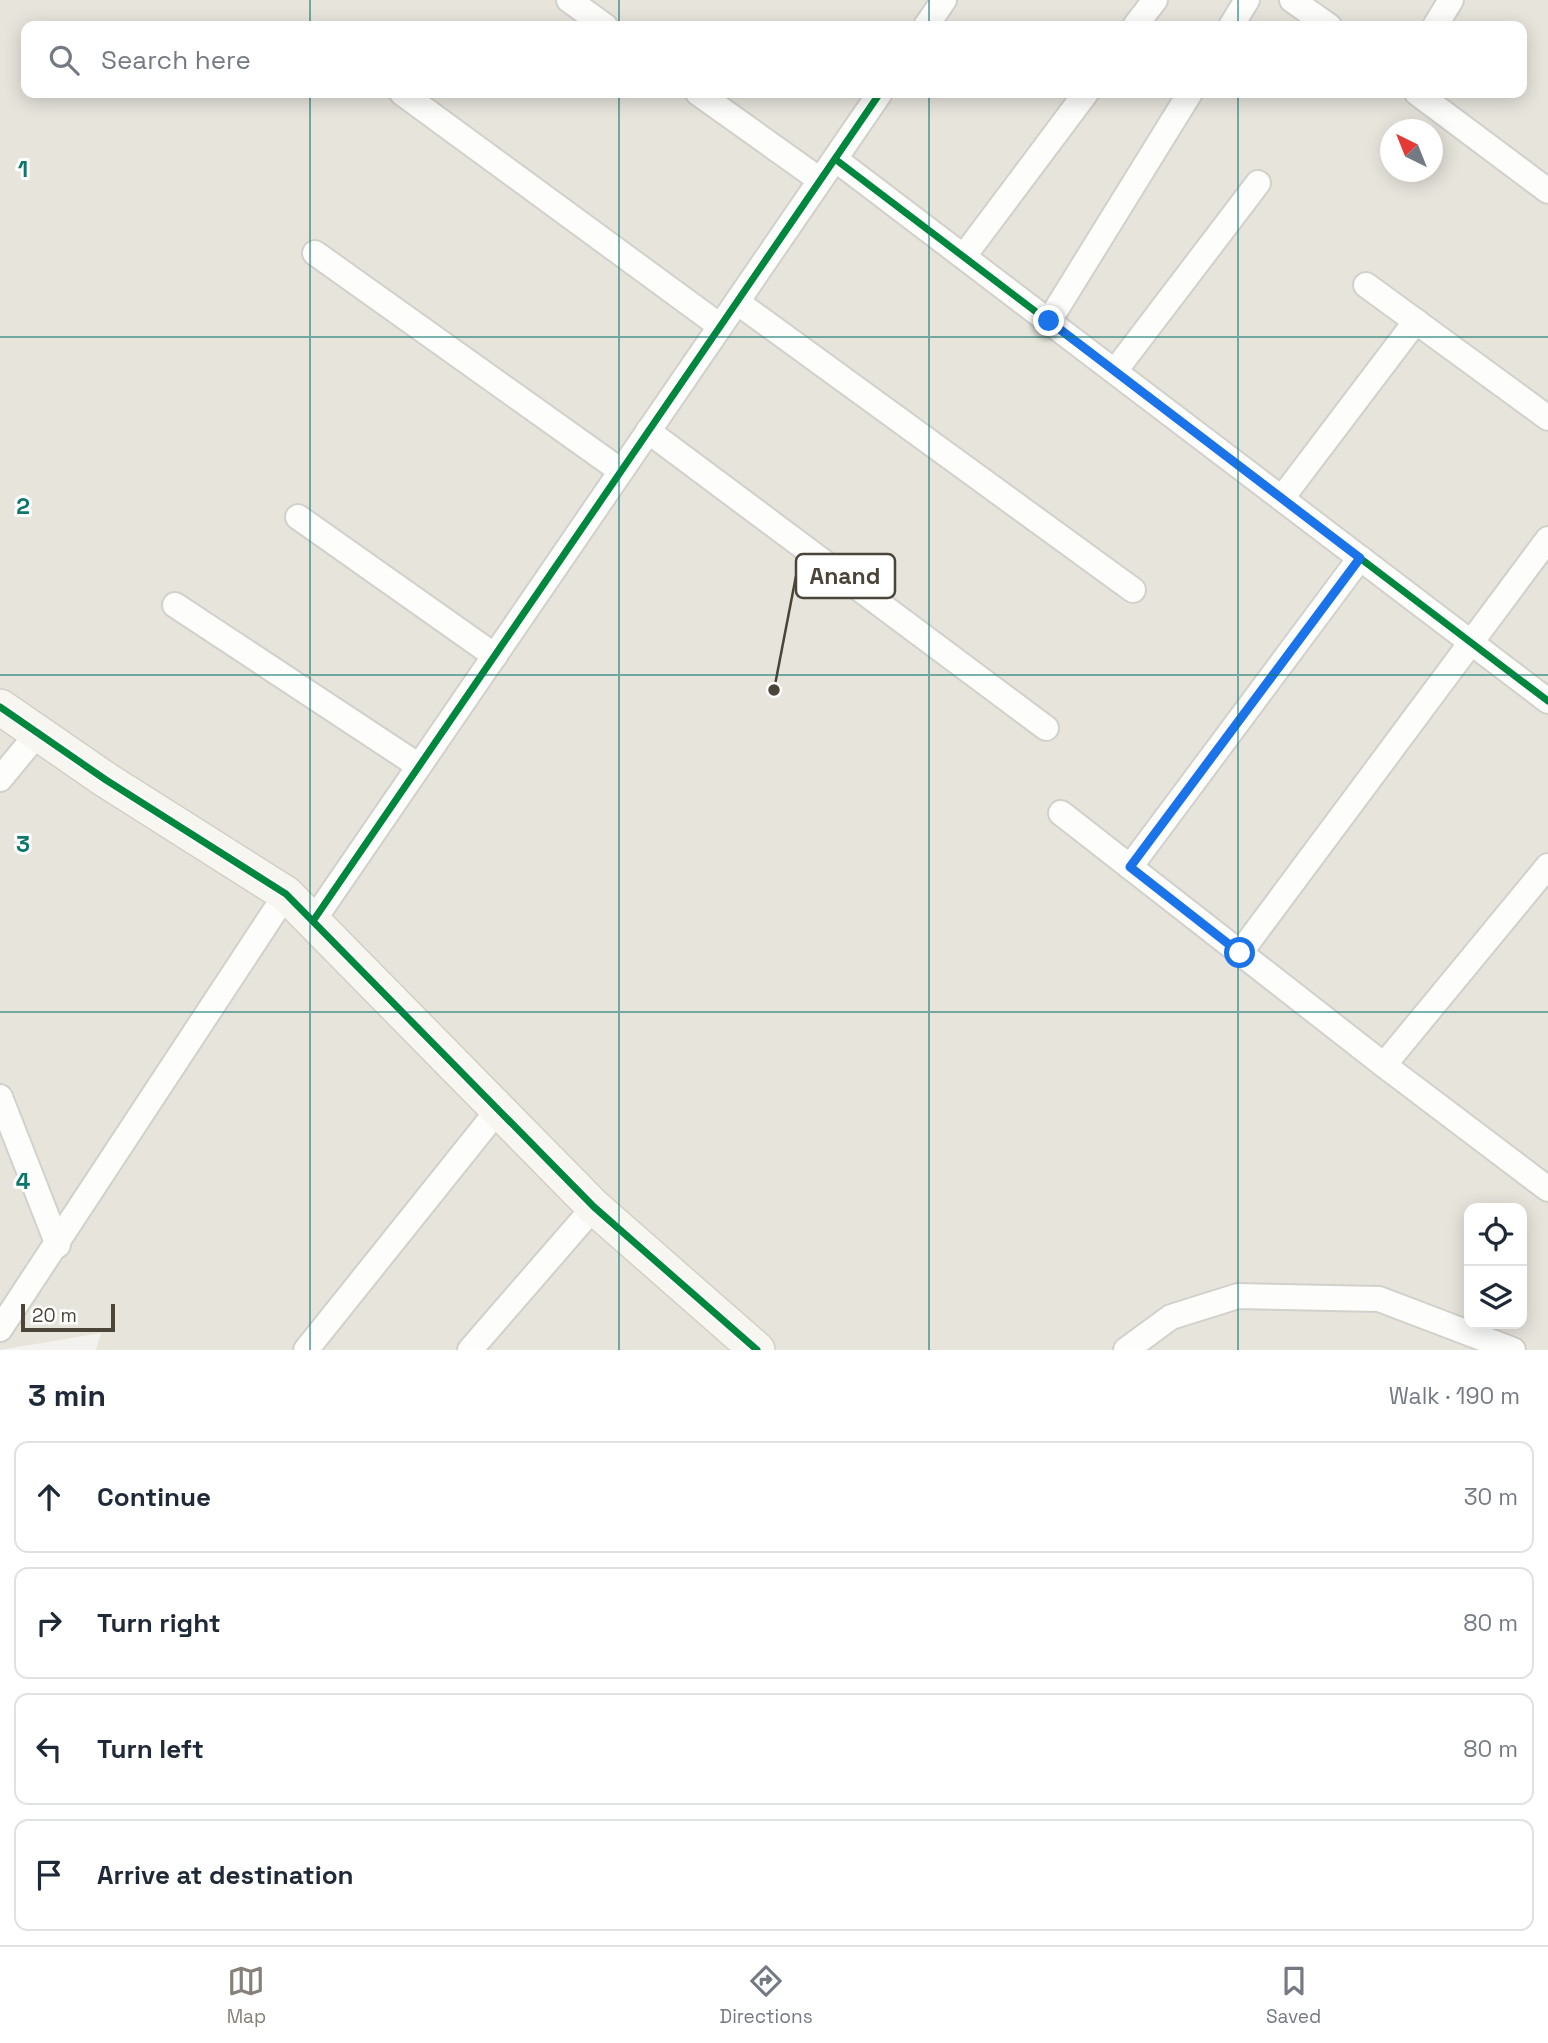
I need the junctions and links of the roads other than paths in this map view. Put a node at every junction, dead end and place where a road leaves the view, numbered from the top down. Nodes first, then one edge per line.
1 (569, 0) edge
2 (1154, 0) edge
3 (1247, 0) edge
4 (1292, 0) edge
5 (1451, 0) edge
6 (598, 21) edge
7 (1139, 21) edge
8 (1234, 21) edge
9 (1322, 21) edge
10 (1438, 21) edge
11 (409, 98) edge
12 (705, 98) edge
13 (877, 98) edge
14 (1082, 98) edge
15 (1187, 98) edge
16 (1424, 98) edge
17 (835, 159) junction
18 (820, 180) junction
19 (1258, 183) dead end
20 (1548, 191) edge
21 (315, 253) dead end
22 (964, 256) junction
23 (1366, 285) dead end
24 (737, 302) junction
25 (1049, 321) junction
26 (1416, 321) junction
27 (720, 326) junction
28 (1115, 371) junction
29 (1548, 418) edge
30 (648, 431) junction
31 (621, 471) junction
32 (1282, 498) junction
33 (298, 517) dead end
34 (1548, 539) edge
35 (1360, 558) junction
36 (1133, 590) dead end
37 (175, 605) dead end
38 (1471, 642) junction
39 (495, 656) junction
40 (1548, 701) edge
41 (0, 707) edge
42 (1046, 728) dead end
43 (38, 733) junction
44 (419, 766) junction
45 (0, 779) edge
46 (1060, 813) dead end
47 (1548, 866) edge
48 (1130, 867) junction
49 (286, 894) junction
50 (313, 921) junction
51 (1240, 953) junction
52 (1384, 1065) junction
53 (0, 1097) edge
54 (498, 1110) junction
55 (1548, 1189) edge
56 (594, 1208) junction
57 (58, 1245) junction
58 (0, 1329) edge
59 (306, 1350) edge
60 (470, 1350) edge
61 (757, 1350) edge
62 (1126, 1350) edge
63 (1513, 1350) edge

1 - 6 street
2 - 7 street
3 - 8 street
4 - 9 street
5 - 10 street
11 - 27 street
12 - 18 street
13 - 17 street
14 - 22 street
15 - 25 street
16 - 20 street
17 - 18 street
17 - 22 street
18 - 24 street
19 - 28 street
21 - 31 street
22 - 25 street
23 - 26 street
24 - 27 street
24 - 36 street
25 - 28 street
26 - 29 street
26 - 32 street
27 - 30 street
28 - 32 street
30 - 31 street
30 - 42 street
31 - 39 street
32 - 35 street
33 - 39 street
34 - 38 street
35 - 38 street
35 - 48 street
37 - 44 street
38 - 40 street
38 - 51 street
39 - 44 street
41 - 43 street
43 - 45 street
43 - 49 street
44 - 50 street
46 - 48 street
47 - 52 street
48 - 51 street
49 - 50 street
49 - 57 street
50 - 54 street
51 - 52 street
52 - 55 street
53 - 57 street
54 - 56 street
54 - 59 street
56 - 60 street
56 - 61 street
57 - 58 street
62 - 63 street

